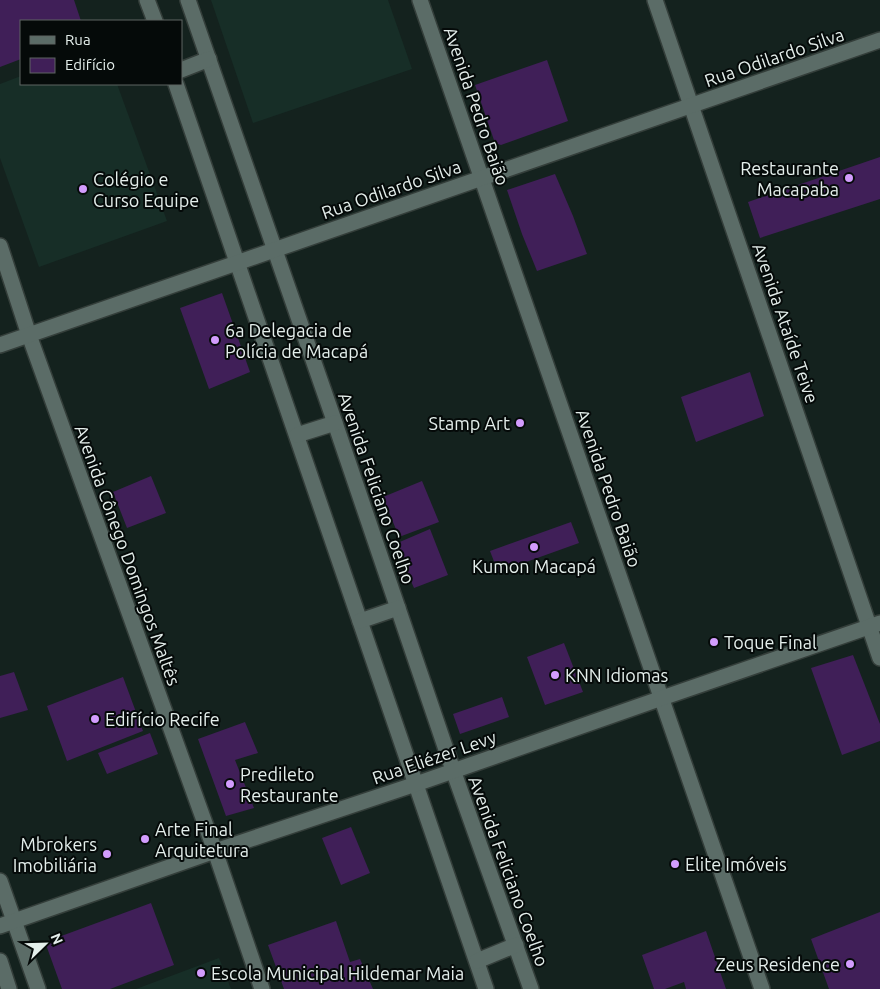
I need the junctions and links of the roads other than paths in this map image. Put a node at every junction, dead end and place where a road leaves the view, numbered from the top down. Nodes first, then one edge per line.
1 (148, 0) edge
2 (188, 0) edge
3 (420, 0) edge
4 (656, 0) edge
5 (155, 20) edge
6 (880, 40) edge
7 (209, 59) junction
8 (182, 70) edge
9 (176, 85) edge
10 (692, 105) junction
11 (482, 178) junction
12 (0, 246) edge
13 (275, 250) junction
14 (237, 263) junction
15 (29, 335) junction
16 (0, 345) edge
17 (335, 423) junction
18 (297, 435) junction
19 (398, 608) junction
20 (360, 621) junction
21 (874, 625) edge
22 (880, 658) edge
23 (662, 698) junction
24 (453, 770) junction
25 (416, 784) junction
26 (215, 851) junction
27 (0, 881) edge
28 (7, 923) edge
29 (516, 945) junction
30 (0, 960) edge
31 (477, 961) junction
32 (9, 989) edge
33 (38, 989) edge
34 (262, 989) edge
35 (486, 989) edge
36 (531, 989) edge
37 (762, 989) edge

1 - 5 street
2 - 7 street, Avenida Feliciano Coelho
3 - 11 street, Avenida Pedro Baião
4 - 10 street, Avenida Ataíde Teive
6 - 10 street, Rua Odilardo Silva
7 - 8 street
7 - 13 street, Avenida Feliciano Coelho
9 - 14 street
10 - 11 street, Rua Odilardo Silva
10 - 21 street, Avenida Ataíde Teive
11 - 13 street, Rua Odilardo Silva
11 - 23 street, Avenida Pedro Baião
12 - 15 street, Avenida Cônego Domingos Maltês
13 - 14 street, Rua Odilardo Silva
13 - 17 street, Avenida Feliciano Coelho
14 - 15 street, Rua Odilardo Silva
14 - 18 street
15 - 16 street, Rua Odilardo Silva
15 - 26 street, Avenida Cônego Domingos Maltês
17 - 18 street
17 - 19 street, Avenida Feliciano Coelho
18 - 20 street
19 - 20 street
19 - 24 street, Avenida Feliciano Coelho
20 - 25 street
21 - 22 street, Avenida Ataíde Teive
21 - 23 street, Rua Eliézer Levy
23 - 24 street, Rua Eliézer Levy
23 - 37 street, Avenida Pedro Baião
24 - 25 street, Rua Eliézer Levy
24 - 29 street, Avenida Feliciano Coelho
25 - 26 street, Rua Eliézer Levy
25 - 31 street
26 - 28 street, Rua Eliézer Levy
26 - 34 street, Avenida Cônego Domingos Maltês
27 - 28 street
28 - 33 street
29 - 31 street
29 - 36 street, Avenida Feliciano Coelho
30 - 32 street
31 - 35 street

